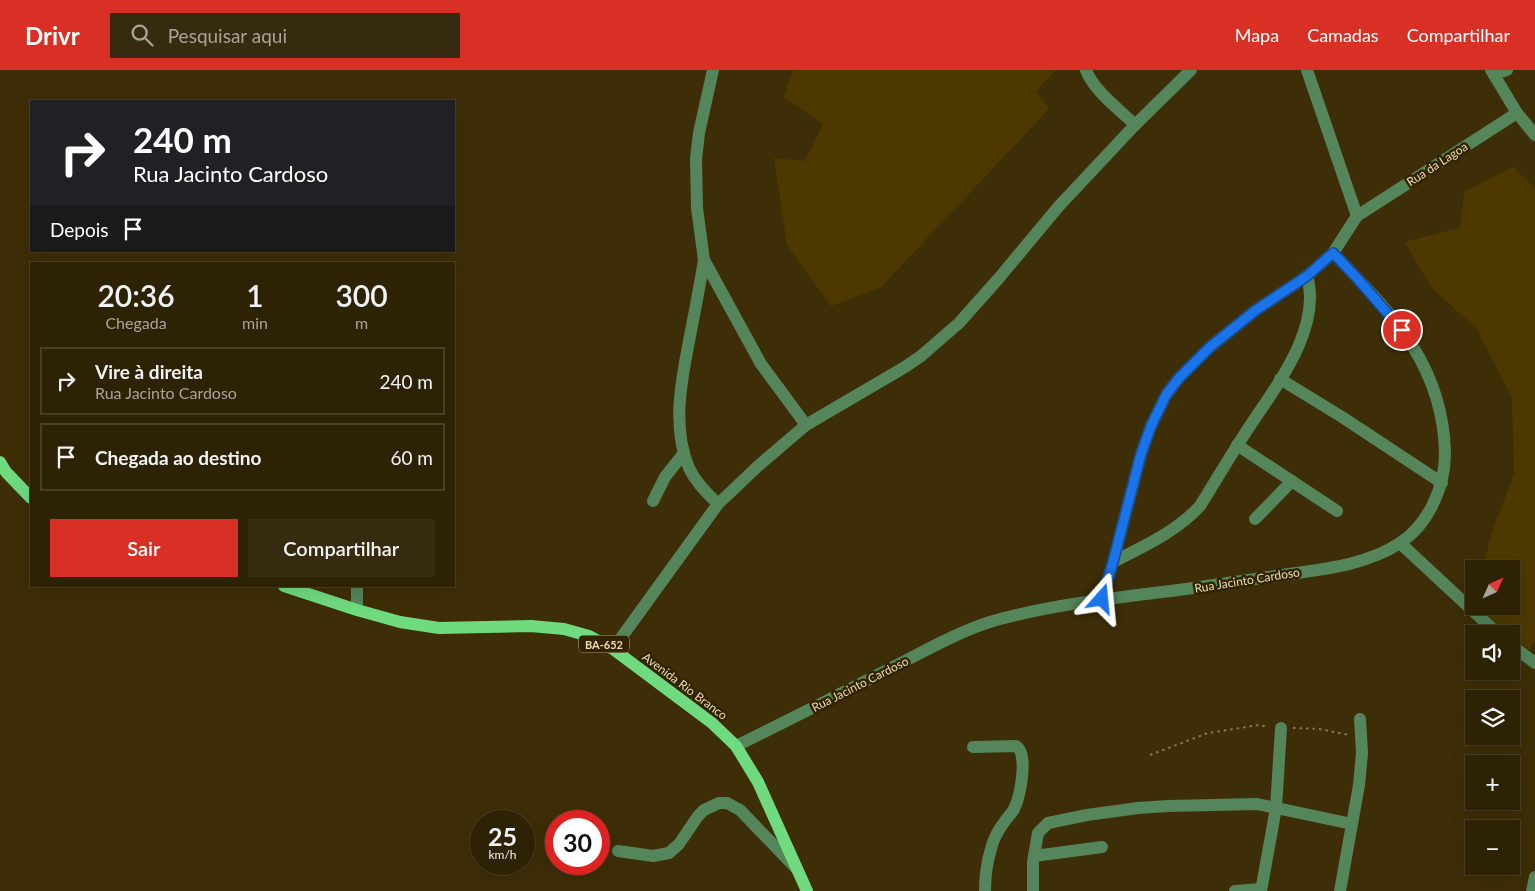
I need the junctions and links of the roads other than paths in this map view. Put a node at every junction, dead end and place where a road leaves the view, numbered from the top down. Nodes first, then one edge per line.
1 (713, 70) edge
2 (1086, 70) edge
3 (1190, 70) edge
4 (1307, 70) edge
5 (1507, 70) edge
6 (1493, 72) edge
7 (1518, 112) junction
8 (1135, 125) junction
9 (1535, 136) edge
10 (1357, 216) junction
11 (1333, 253) junction
12 (704, 260) junction
13 (1307, 276) junction
14 (1280, 379) junction
15 (806, 425) junction
16 (1237, 446) junction
17 (684, 453) junction
18 (0, 462) edge
19 (1292, 481) junction
20 (1442, 482) junction
21 (30, 497) edge
22 (654, 501) dead end
23 (718, 504) junction
24 (1337, 511) dead end
25 (1255, 519) dead end
26 (1400, 543) junction
27 (1113, 562) junction
28 (287, 587) edge
29 (357, 587) edge
30 (1102, 599) junction
31 (357, 610) junction
32 (1488, 625) edge
33 (613, 649) junction
34 (1520, 652) edge
35 (1535, 663) edge
36 (1360, 719) dead end
37 (1281, 728) road end
38 (736, 746) junction
39 (973, 747) dead end
40 (1276, 808) junction
41 (1352, 824) junction
42 (1102, 847) dead end
43 (618, 851) dead end
44 (1034, 856) junction
45 (798, 870) junction
46 (1535, 877) edge
47 (1261, 890) edge
48 (807, 891) edge
49 (985, 891) edge
50 (1034, 891) edge
51 (1235, 891) edge
52 (1340, 891) edge
53 (1532, 891) edge

1 - 12 street
2 - 8 street
3 - 8 street
4 - 10 street
5 - 6 street
6 - 7 street
7 - 9 street
7 - 10 street, Rua da Lagoa
8 - 15 street
10 - 11 street
11 - 13 street
11 - 20 street, Rua Jacinto Cardoso
12 - 15 street
12 - 17 street
13 - 14 street
13 - 27 street
14 - 16 street
14 - 20 street
15 - 23 street
16 - 19 street
16 - 27 street
17 - 22 street
17 - 23 street
18 - 21 main road
19 - 24 street
19 - 25 street
20 - 26 street, Rua Jacinto Cardoso
23 - 33 street
26 - 30 street, Rua Jacinto Cardoso
26 - 32 street
27 - 30 street
28 - 31 main road, Avenida Rio Branco / BA-652
29 - 31 street
30 - 38 street, Rua Jacinto Cardoso
31 - 33 main road, Avenida Rio Branco / BA-652
33 - 38 main road, Avenida Rio Branco / BA-652
34 - 35 street
36 - 41 street
37 - 40 street
38 - 45 main road, Avenida Rio Branco / BA-652
39 - 49 street
40 - 41 street
40 - 44 street
40 - 47 street
41 - 52 street
42 - 44 street
43 - 45 street
44 - 50 street
45 - 48 main road, Avenida Rio Branco / BA-652
46 - 53 street
47 - 51 street

